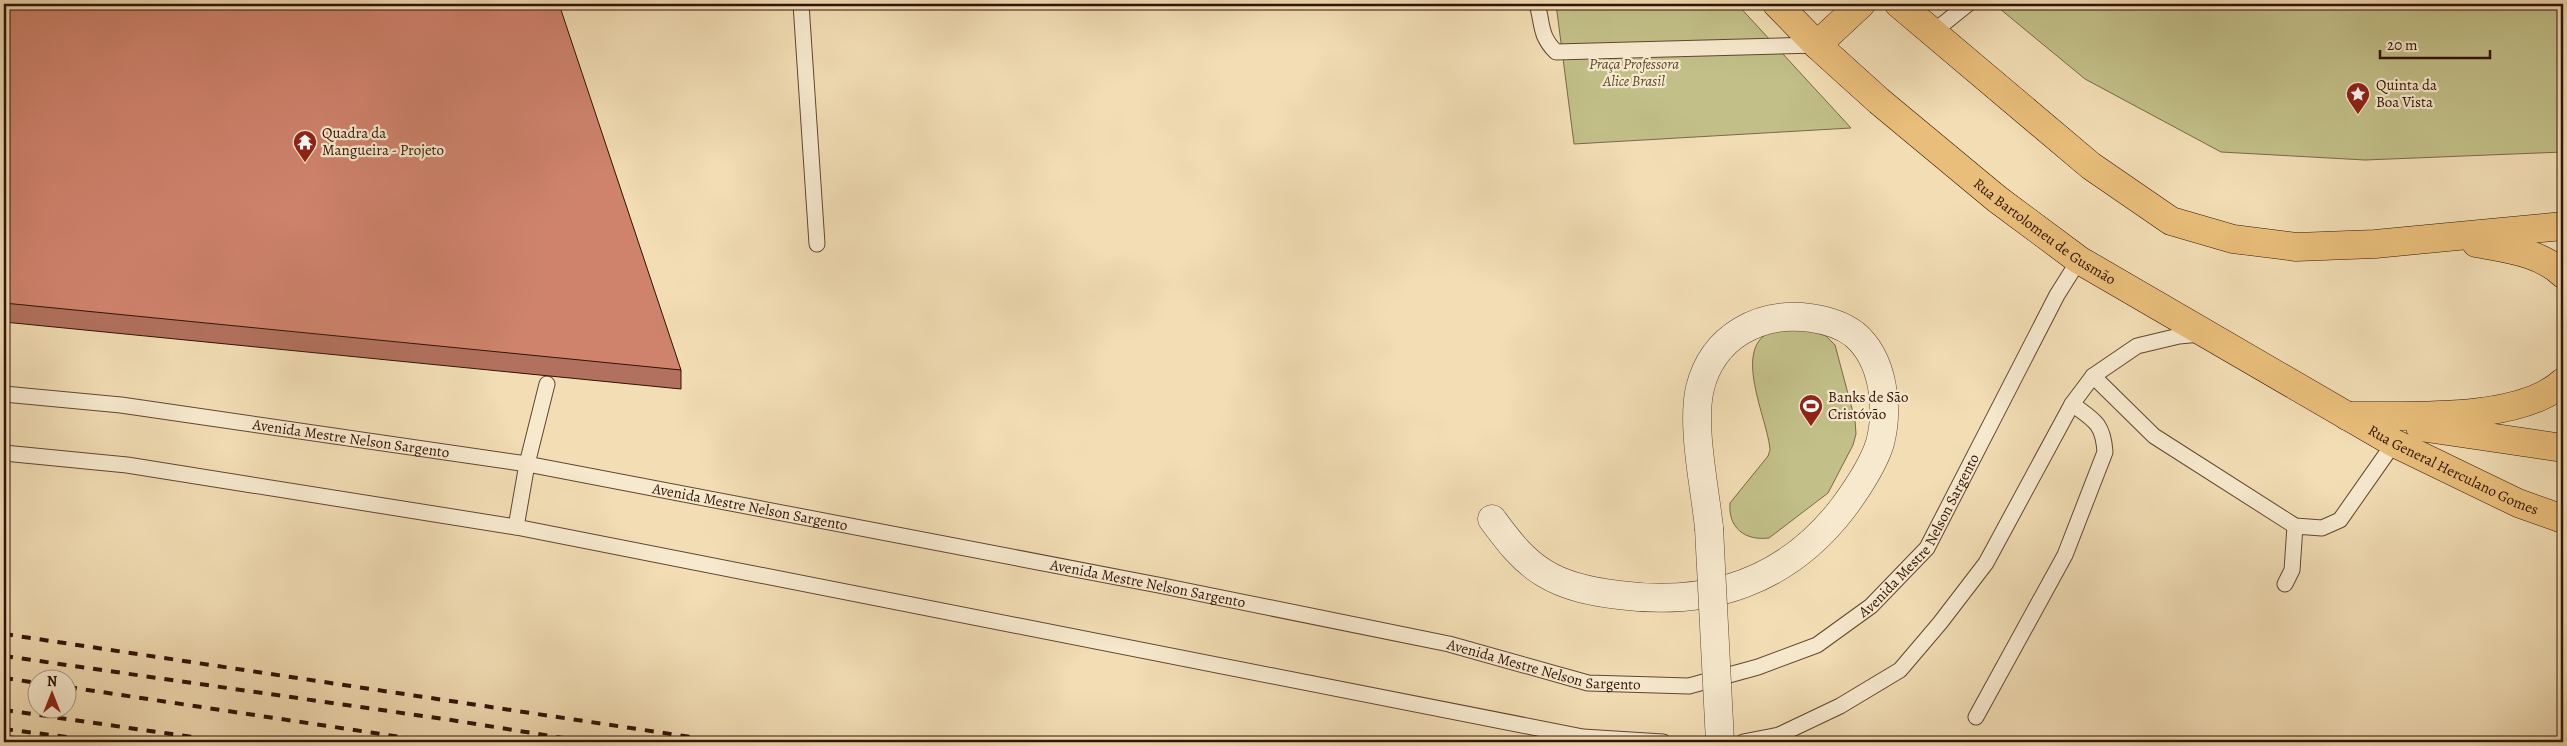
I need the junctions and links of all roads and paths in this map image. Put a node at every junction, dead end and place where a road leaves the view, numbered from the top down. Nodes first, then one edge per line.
1 (801, 4) edge
2 (1537, 4) edge
3 (1777, 4) edge
4 (1861, 4) edge
5 (1899, 4) edge
6 (1968, 4) edge
7 (1932, 33) junction
8 (1817, 46) junction
9 (2563, 226) edge
10 (2453, 238) junction
11 (817, 244) dead end
12 (2079, 260) junction
13 (2563, 274) edge
14 (2208, 334) junction
15 (2093, 376) junction
16 (2563, 382) edge
17 (547, 384) edge
18 (4, 394) edge
19 (2072, 404) junction
20 (2346, 416) junction
21 (2394, 443) junction
22 (2563, 448) edge
23 (4, 453) edge
24 (526, 464) junction
25 (1492, 519) dead end
26 (2563, 519) edge
27 (2295, 526) junction
28 (516, 527) junction
29 (2285, 584) dead end
30 (1976, 717) dead end
31 (1663, 742) edge
32 (1720, 742) edge
33 (1743, 742) edge

1 - 11 lane
2 - 8 lane
3 - 8 main road, Rua Bartolomeu de Gusmão
4 - 8 main road
5 - 7 main road
6 - 7 lane
7 - 10 main road
8 - 12 main road, Rua Bartolomeu de Gusmão
9 - 10 main road
10 - 13 main road
12 - 14 main road, Rua Bartolomeu de Gusmão
12 - 24 lane, Avenida Mestre Nelson Sargento
14 - 15 lane
14 - 20 main road, Rua Bartolomeu de Gusmão
15 - 19 lane
15 - 27 lane
16 - 20 main road
17 - 24 lane
18 - 24 lane, Avenida Mestre Nelson Sargento
19 - 30 lane
19 - 33 lane
20 - 21 main road, Rua General Herculano Gomes
20 - 22 main road
21 - 26 main road, Rua General Herculano Gomes
21 - 27 lane
23 - 28 lane
24 - 28 lane
25 - 32 street, bridge
27 - 29 lane
28 - 31 lane

